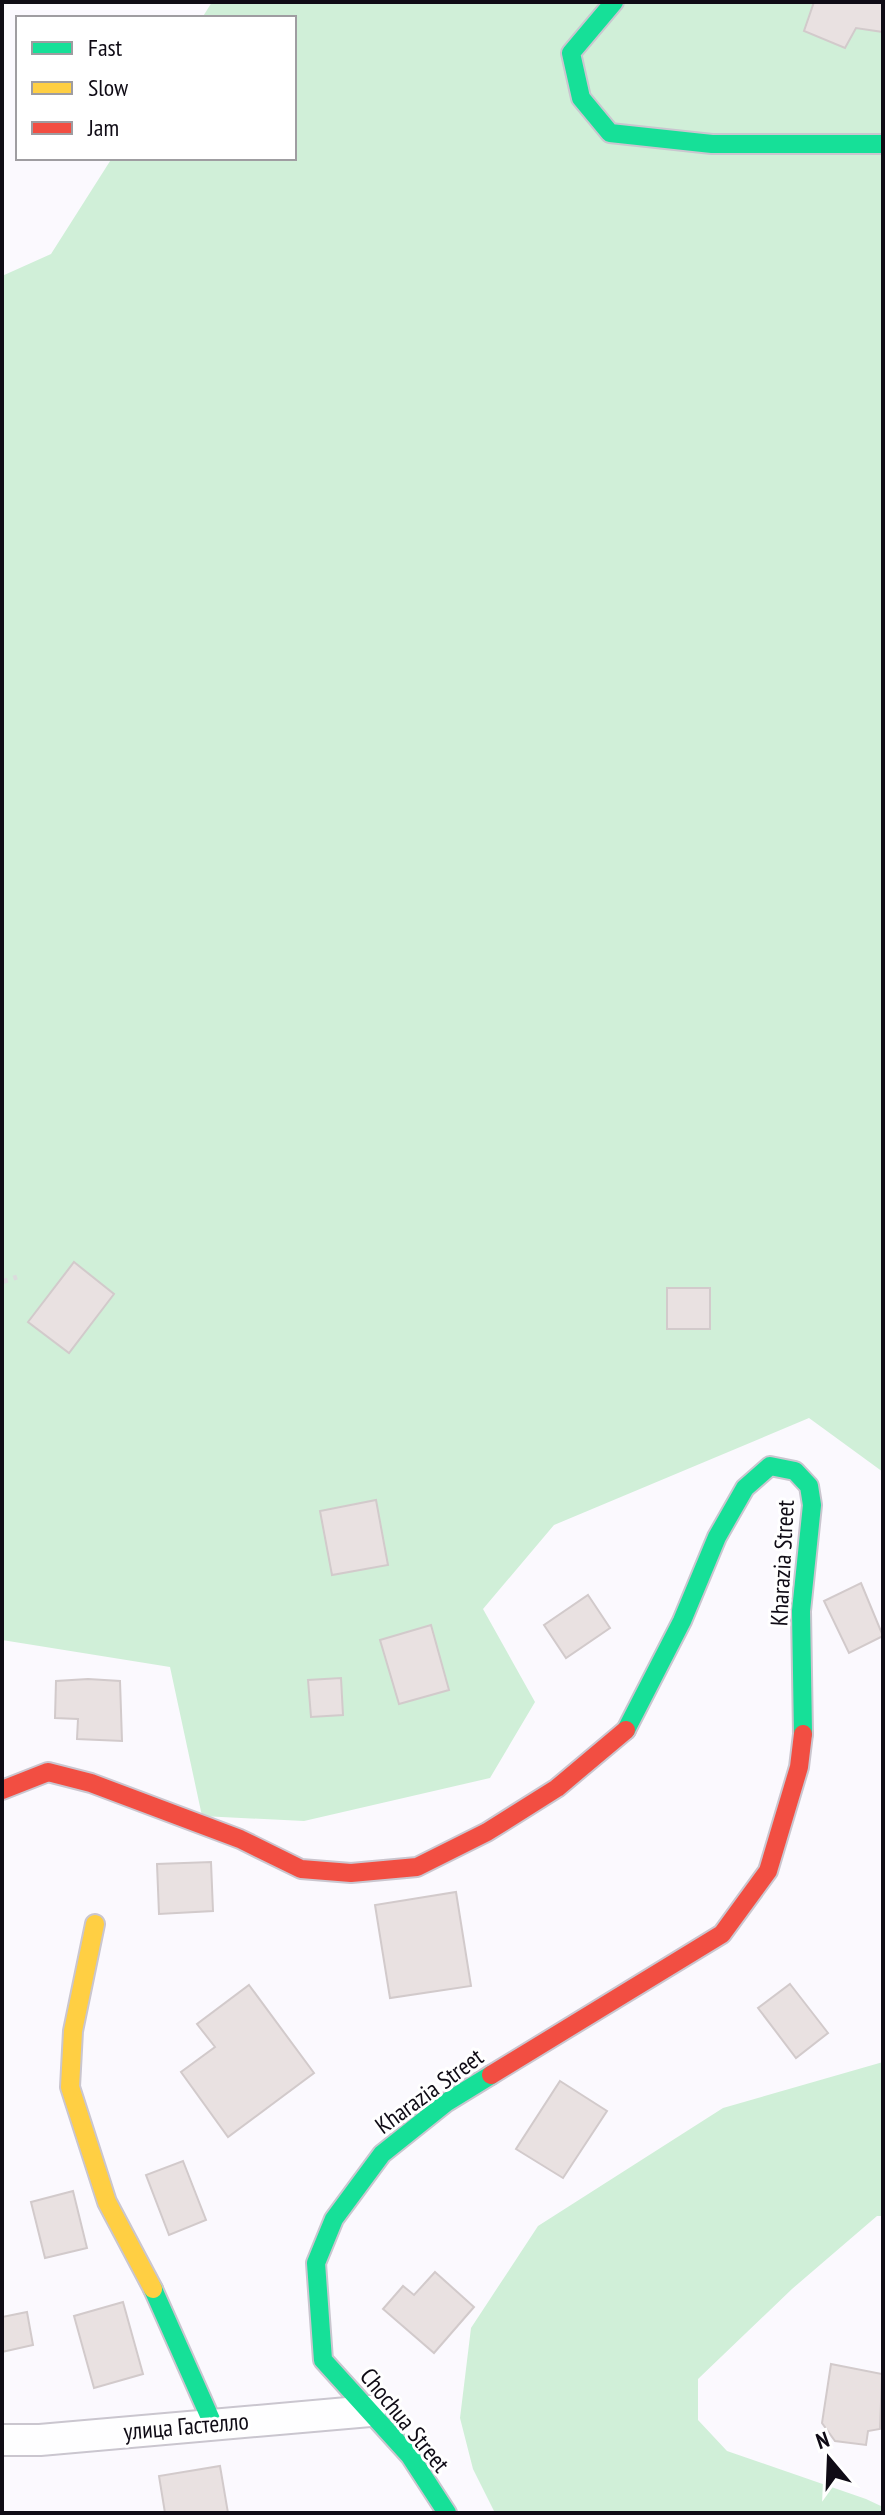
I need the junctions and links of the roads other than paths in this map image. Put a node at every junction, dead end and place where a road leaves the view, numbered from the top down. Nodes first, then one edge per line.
1 (614, 2) edge
2 (883, 144) edge
3 (2, 1790) edge
4 (95, 1924) dead end
5 (323, 2360) joint
6 (370, 2411) junction
7 (212, 2422) junction
8 (2, 2440) edge
9 (447, 2513) edge

1 - 2 street
3 - 5 street, Kharazia Street
4 - 7 street
5 - 6 street, Chochua Street
6 - 7 street, улица Гастелло
6 - 9 street, Chochua Street
7 - 8 street, улица Гастелло

